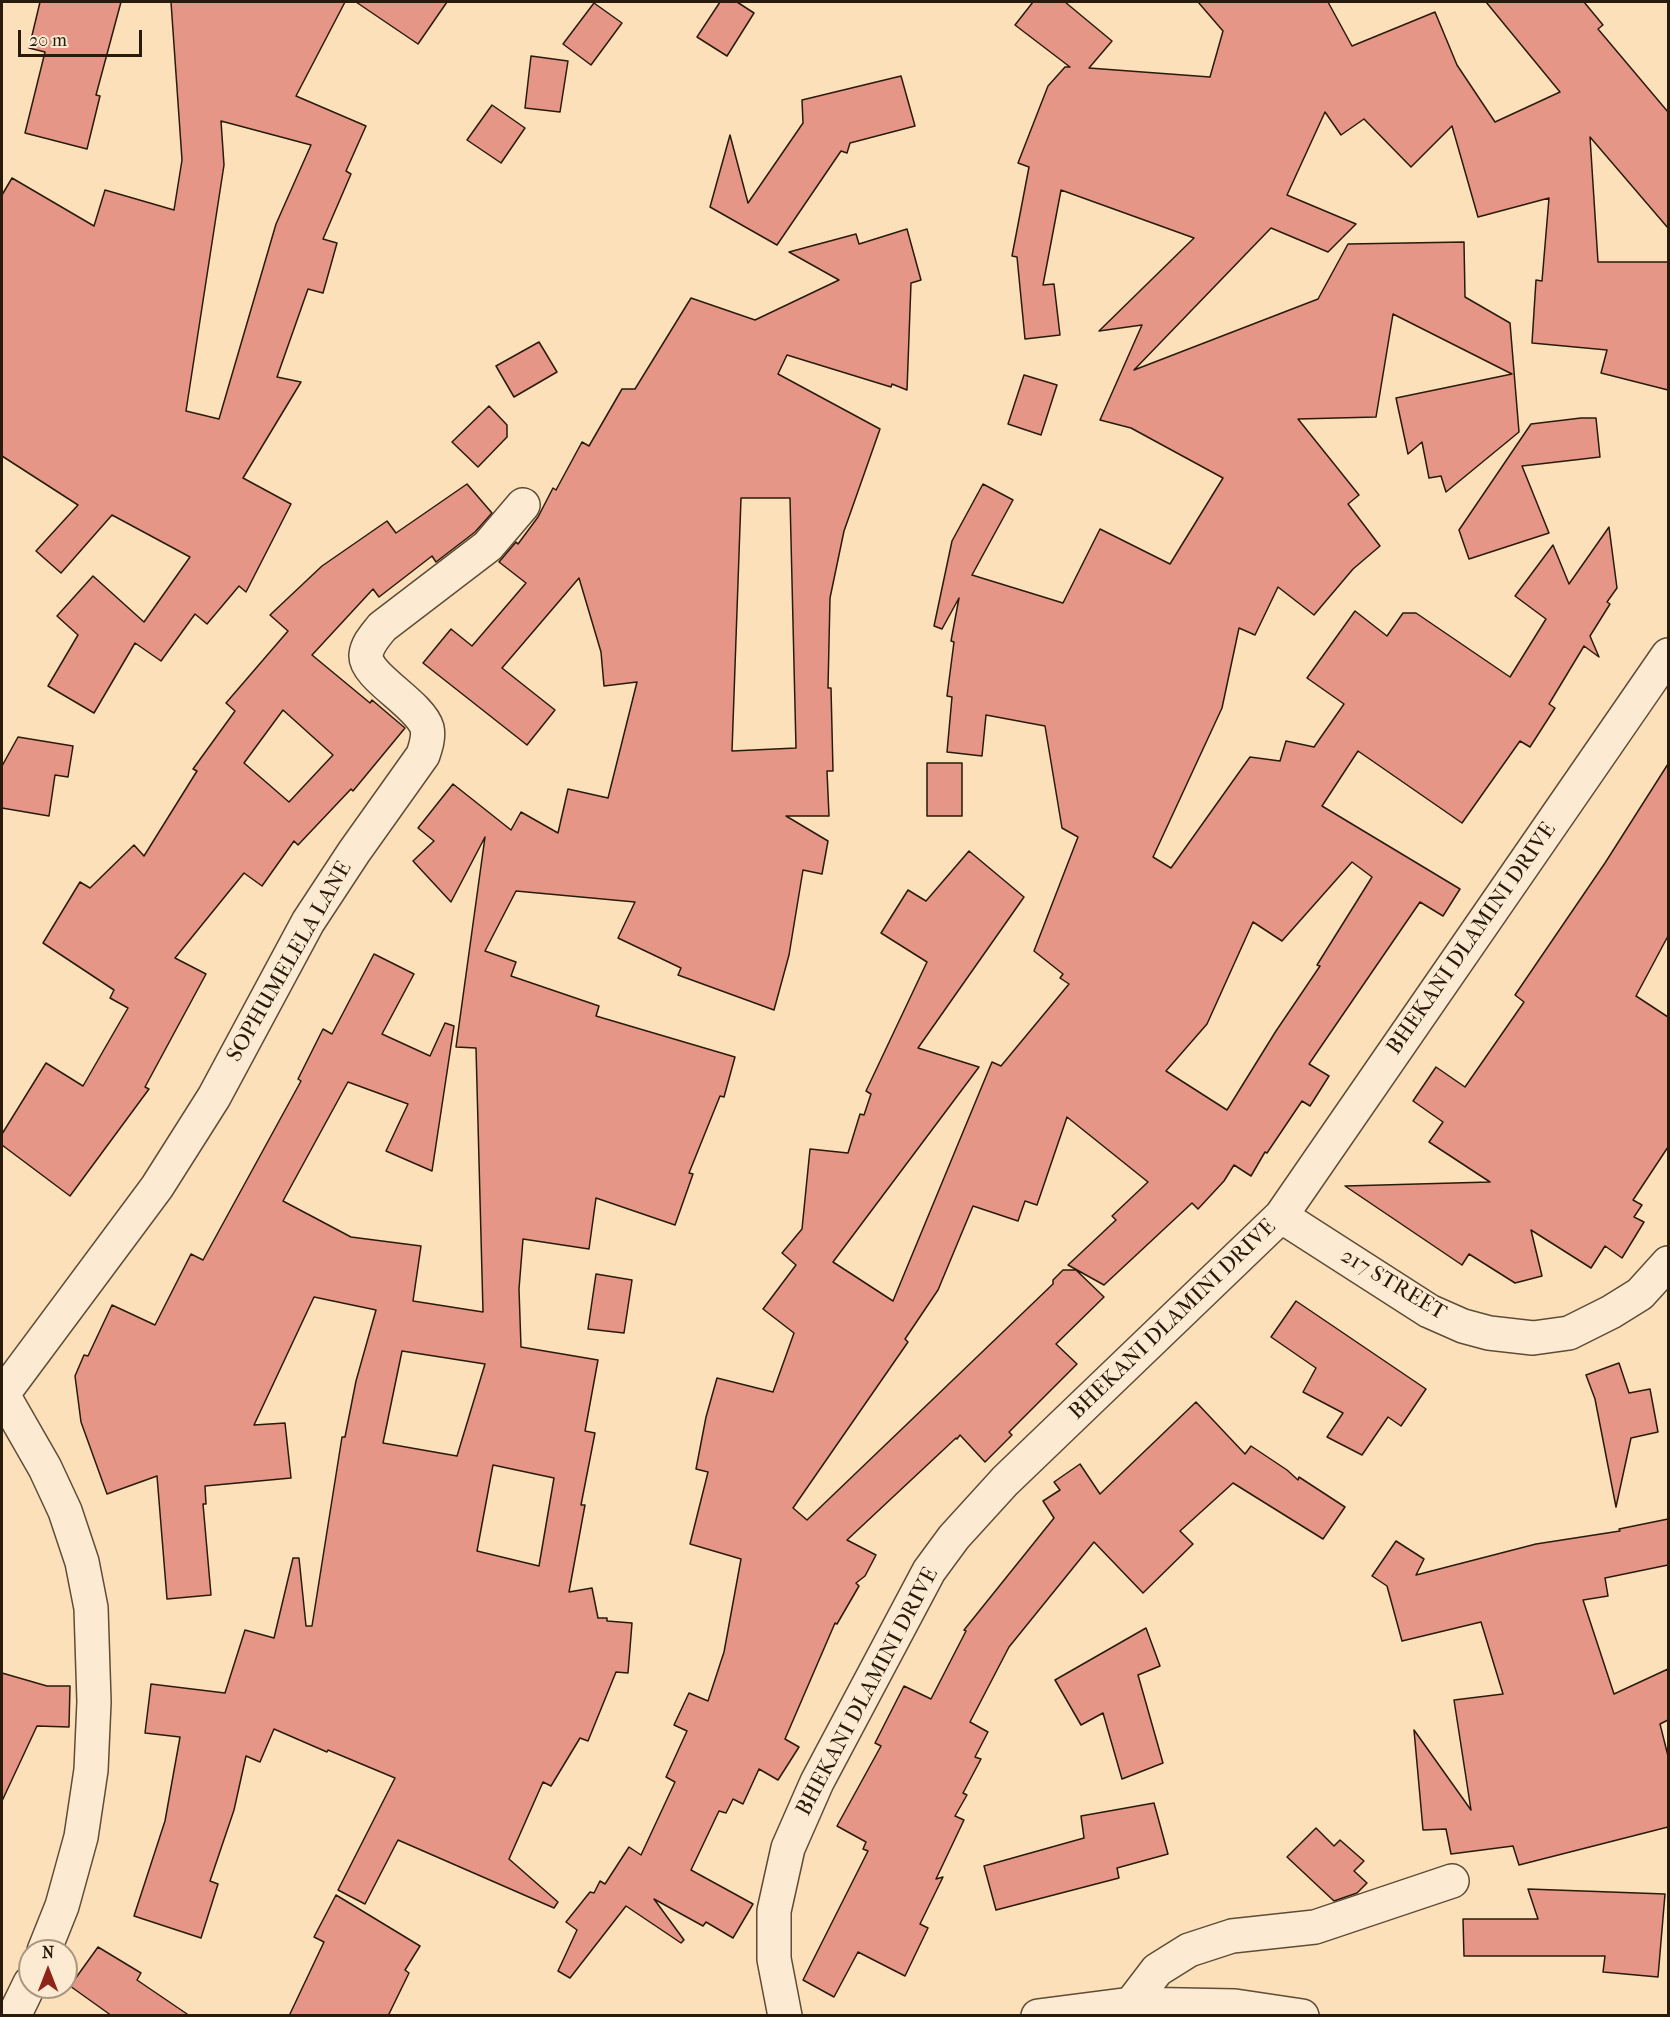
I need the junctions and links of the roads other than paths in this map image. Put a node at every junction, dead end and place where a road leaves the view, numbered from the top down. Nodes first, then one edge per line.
1 (523, 505) dead end
2 (1668, 655) edge
3 (1281, 1216) junction
4 (1668, 1263) edge
5 (2, 1394) edge
6 (1452, 1881) dead end
7 (49, 1939) edge
8 (22, 1999) edge
9 (1131, 2004) junction
10 (14, 2016) edge
11 (785, 2016) edge
12 (1038, 2016) edge
13 (1302, 2016) edge

1 - 5 street, SOPHUMELELA LANE
2 - 3 street, BHEKANI DLAMINI DRIVE
3 - 4 street, 217 STREET
3 - 11 street, BHEKANI DLAMINI DRIVE
5 - 7 street
6 - 9 street
8 - 10 street
9 - 12 street
9 - 13 street

